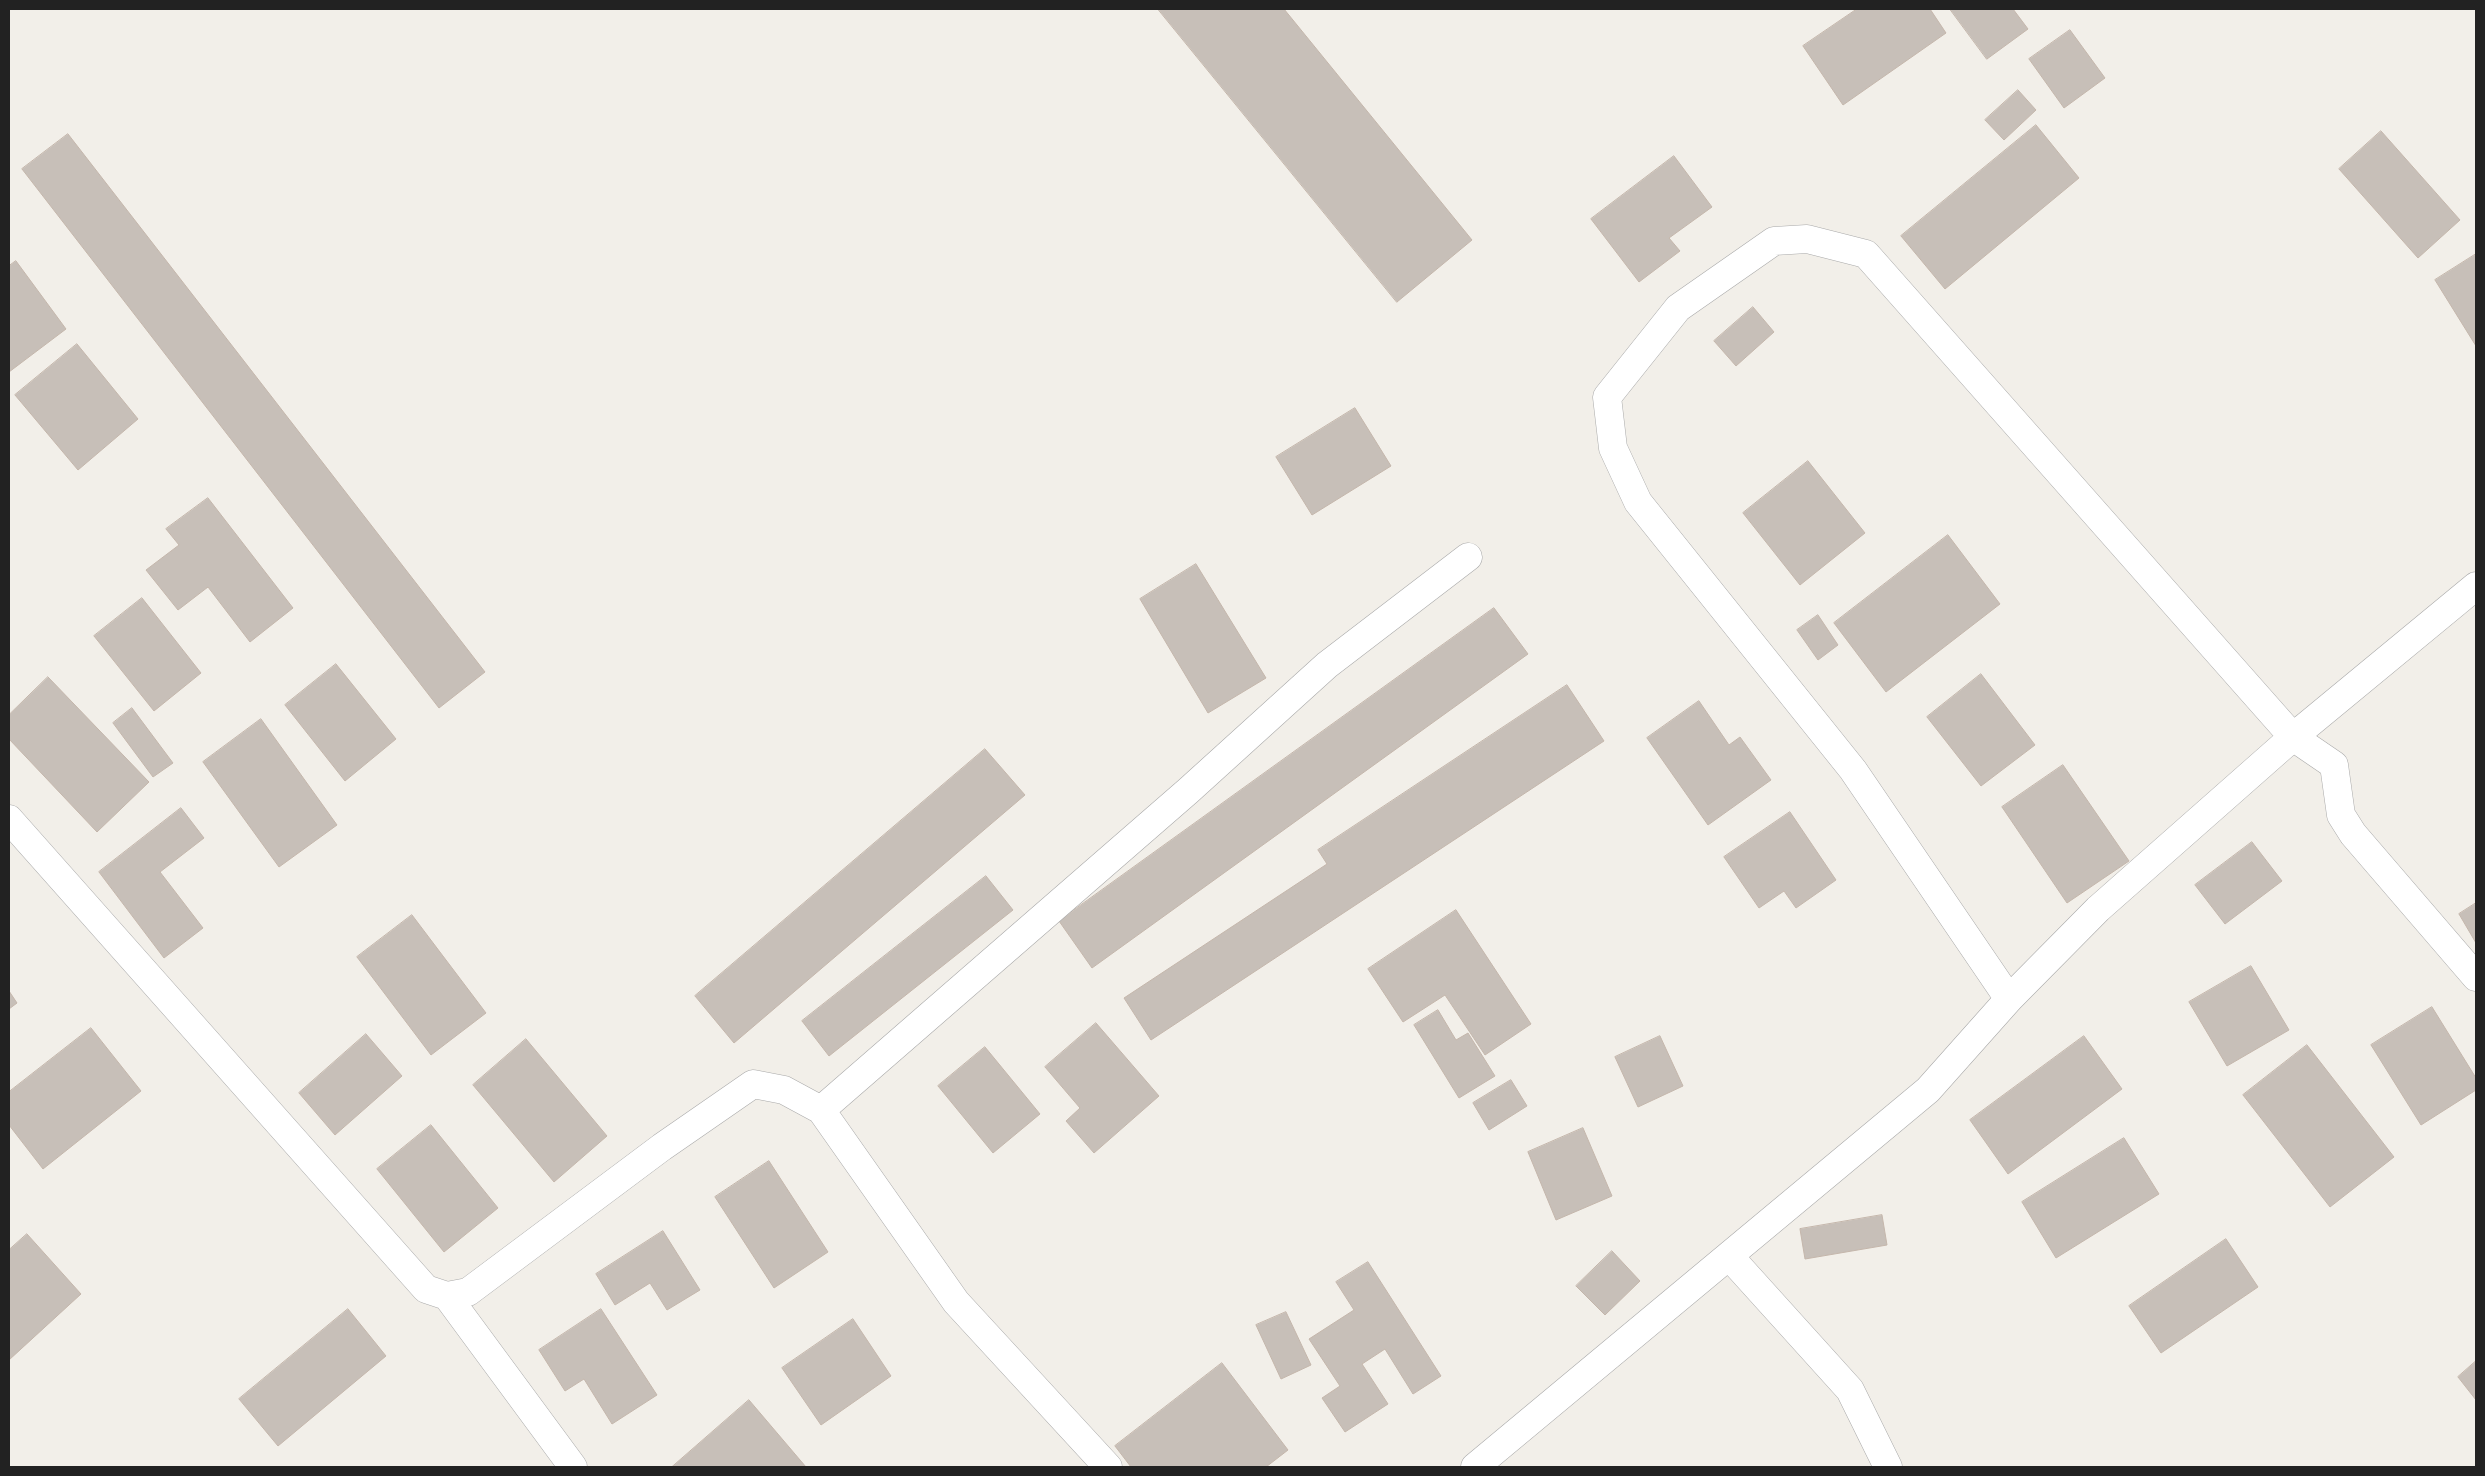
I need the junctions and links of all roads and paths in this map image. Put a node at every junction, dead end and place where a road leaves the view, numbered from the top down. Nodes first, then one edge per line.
1 (1468, 557) dead end
2 (2476, 586) edge
3 (2293, 737) junction
4 (9, 819) edge
5 (2476, 977) edge
6 (2009, 999) junction
7 (821, 1110) junction
8 (1729, 1256) junction
9 (447, 1296) junction
10 (573, 1467) edge
11 (1108, 1467) edge
12 (1475, 1467) edge
13 (1888, 1467) edge

1 - 7 street
2 - 3 street
3 - 5 street
3 - 6 street
3 - 6 street
4 - 9 street
6 - 8 street
7 - 9 street
7 - 11 street
8 - 12 street
8 - 13 street
9 - 10 street

